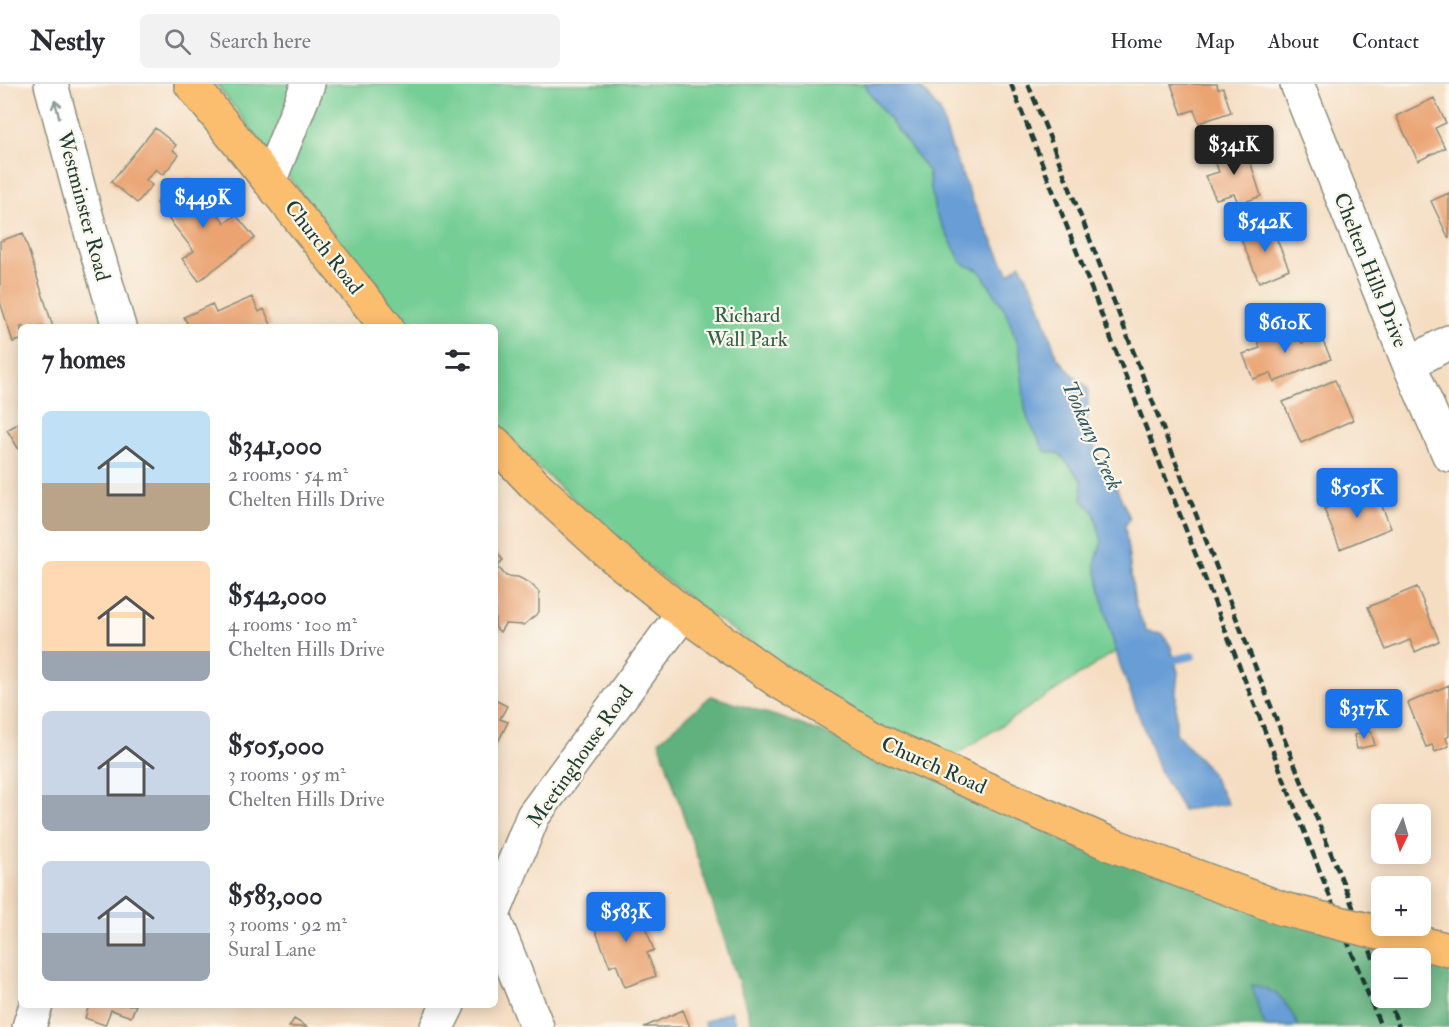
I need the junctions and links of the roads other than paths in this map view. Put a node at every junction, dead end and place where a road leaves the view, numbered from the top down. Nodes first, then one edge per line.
1 (51, 84) edge
2 (191, 84) edge
3 (308, 84) edge
4 (1297, 84) edge
5 (270, 179) junction
6 (118, 324) edge
7 (385, 324) edge
8 (1449, 342) edge
9 (1409, 364) junction
10 (498, 446) edge
11 (1449, 455) edge
12 (683, 613) junction
13 (498, 902) edge
14 (498, 930) edge
15 (1449, 950) edge
16 (35, 1008) edge
17 (446, 1008) edge
18 (29, 1027) edge
19 (437, 1027) edge
20 (537, 1027) edge

6 -> 1 street, Westminster Road
2 - 5 main road, Church Road
3 - 5 street
4 - 9 street, Chelten Hills Drive
5 - 7 main road, Church Road
8 - 9 street
9 - 11 street, Chelten Hills Drive
10 - 12 main road, Church Road
12 - 13 street, Meetinghouse Road
12 - 15 main road, Church Road, bridge
14 - 20 street
16 - 18 street
17 - 19 street

